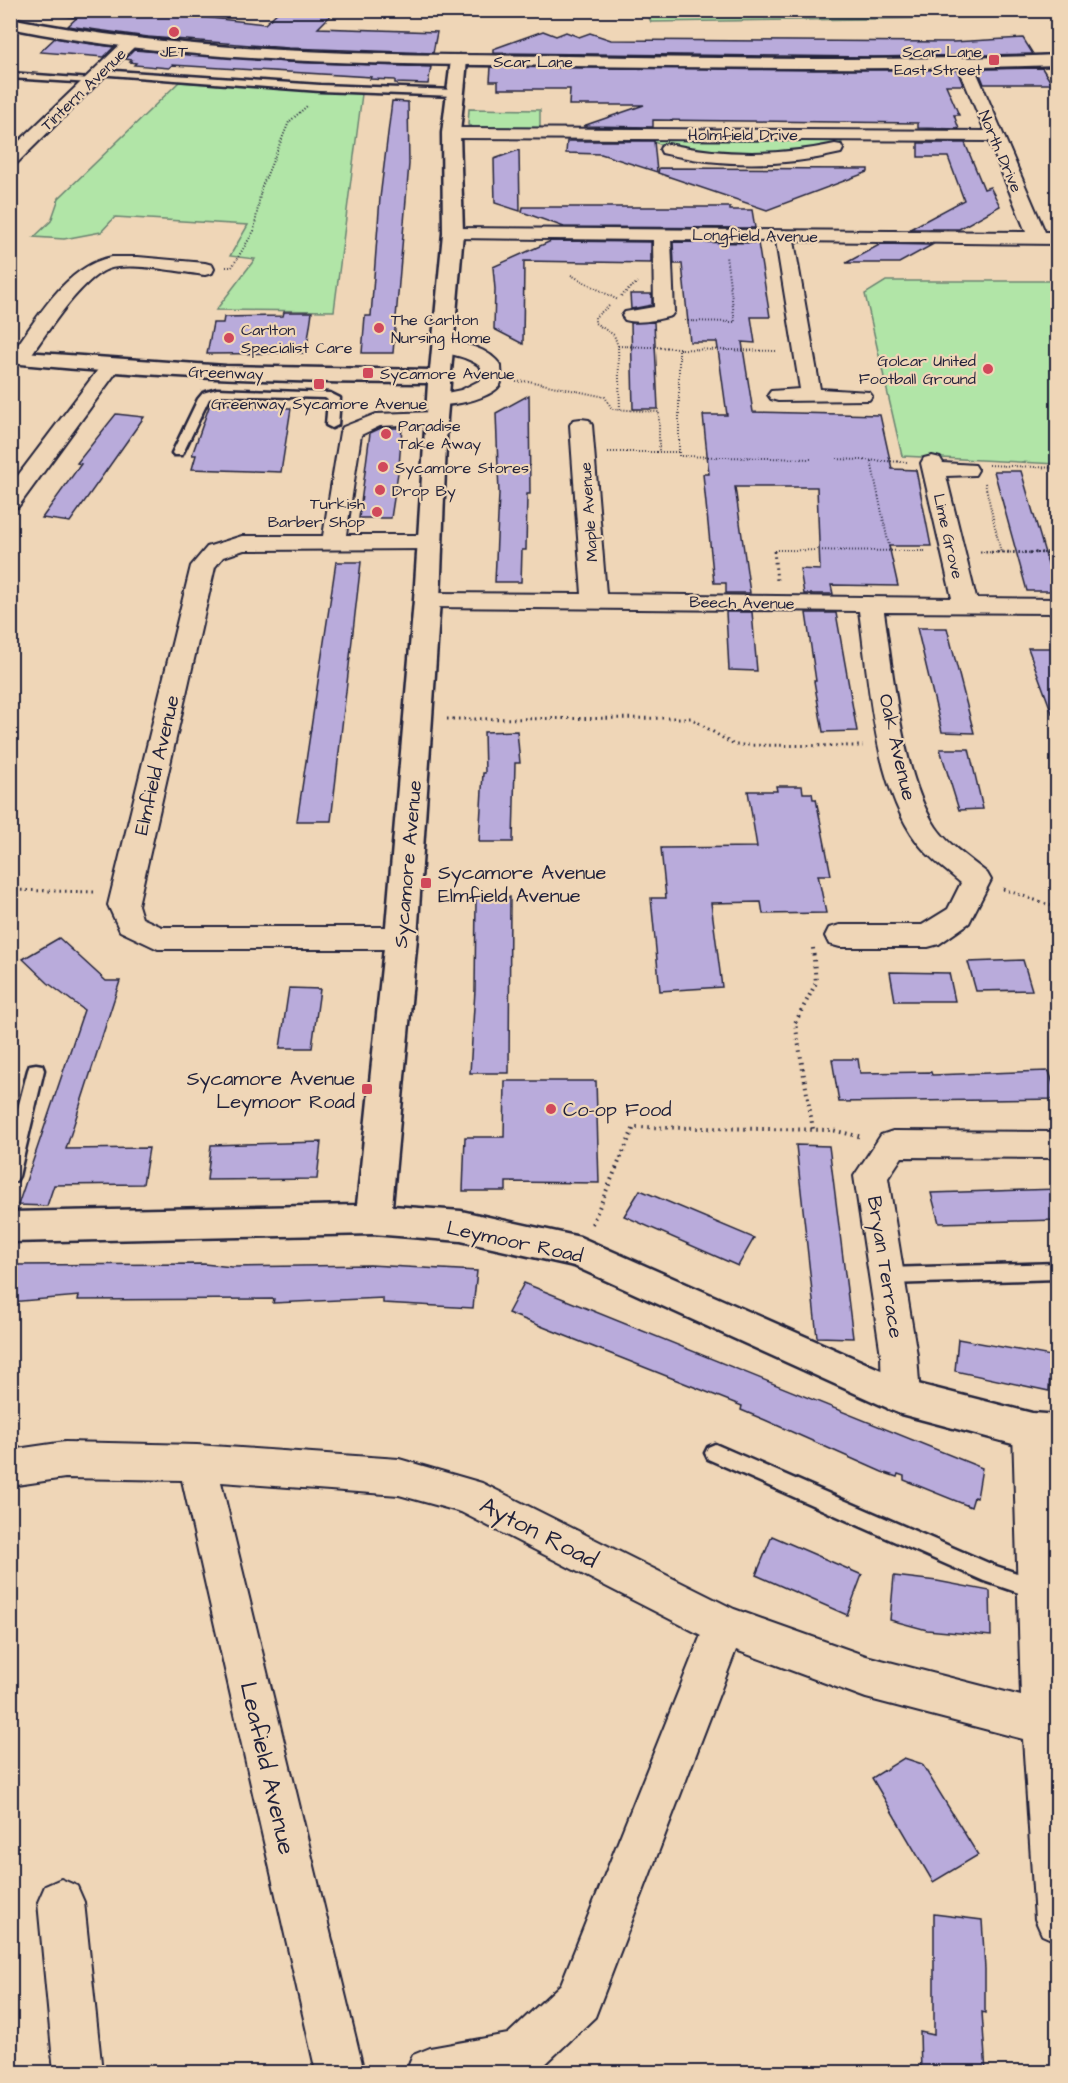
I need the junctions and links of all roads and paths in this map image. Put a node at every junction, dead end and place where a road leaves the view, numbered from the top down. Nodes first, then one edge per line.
1 (852, 10) edge
2 (910, 10) edge
3 (10, 23) edge
4 (130, 43) junction
5 (459, 60) junction
6 (1058, 60) edge
7 (965, 64) junction
8 (10, 75) edge
9 (95, 77) junction
10 (329, 88) junction
11 (455, 93) junction
12 (451, 133) junction
13 (632, 134) junction
14 (854, 135) junction
15 (994, 136) junction
16 (10, 160) edge
17 (453, 233) junction
18 (662, 234) junction
19 (723, 235) junction
20 (784, 236) junction
21 (1038, 238) junction
22 (1058, 238) edge
23 (205, 269) joint
24 (571, 275) dead end
25 (664, 312) junction
26 (634, 315) joint
27 (618, 346) dead end
28 (444, 347) junction
29 (679, 349) junction
30 (804, 351) junction
31 (15, 357) edge
32 (110, 367) junction
33 (226, 382) junction
34 (778, 395) dead end
35 (811, 395) junction
36 (862, 396) dead end
37 (439, 398) junction
38 (580, 425) dead end
39 (332, 426) dead end
40 (584, 452) junction
41 (679, 452) junction
42 (178, 453) dead end
43 (811, 459) dead end
44 (871, 461) dead end
45 (975, 473) joint
46 (10, 502) edge
47 (334, 541) junction
48 (430, 542) junction
49 (890, 551) junction
50 (953, 552) junction
51 (1001, 553) junction
52 (1058, 553) edge
53 (427, 600) junction
54 (594, 600) junction
55 (778, 602) junction
56 (870, 603) junction
57 (965, 603) junction
58 (1058, 606) edge
59 (418, 719) junction
60 (894, 746) junction
61 (977, 880) junction
62 (10, 890) edge
63 (126, 893) junction
64 (1058, 908) edge
65 (840, 936) joint
66 (401, 938) junction
67 (36, 1070) dead end
68 (813, 1129) junction
69 (893, 1144) junction
70 (1058, 1145) edge
71 (10, 1176) edge
72 (373, 1220) junction
73 (10, 1227) edge
74 (580, 1252) junction
75 (1058, 1271) edge
76 (887, 1276) junction
77 (901, 1397) junction
78 (1045, 1432) edge
79 (715, 1453) dead end
80 (197, 1463) junction
81 (10, 1468) edge
82 (1038, 1590) junction
83 (725, 1626) junction
84 (1043, 1723) junction
85 (61, 1902) dead end
86 (1058, 1919) edge
87 (78, 2073) edge
88 (340, 2073) edge
89 (430, 2073) edge

1 - 2 path
3 - 4 street, Scar Lane
4 - 5 street, Scar Lane
4 - 9 street, Tintern Avenue
5 - 7 street, Scar Lane
5 - 11 street, Sycamore Avenue
6 - 7 street, Scar Lane
7 - 15 street, North Drive
8 - 9 lane
9 - 10 lane
9 - 16 street, Tintern Avenue
10 - 11 lane
10 - 23 path
11 - 12 street, Sycamore Avenue
12 - 13 street, Holmfield Drive
12 - 17 street, Sycamore Avenue
13 - 14 street, Holmfield Drive
13 - 14 street, Holmfield Drive
14 - 15 street, Holmfield Drive
15 - 21 street, North Drive
17 - 18 street, Longfield Avenue
17 - 28 street, Sycamore Avenue
18 - 19 street, Longfield Avenue
18 - 25 street
19 - 20 street, Longfield Avenue
19 - 25 path
20 - 21 street, Longfield Avenue
20 - 30 street
21 - 22 street, Longfield Avenue
23 - 31 street
24 - 26 path
25 - 26 street
27 - 29 path
28 - 37 street, Sycamore Avenue
28 - 37 street
29 - 30 path
29 - 41 path
30 - 35 street
31 - 32 street, Greenway
32 - 33 street, Greenway
32 - 46 street
33 - 37 street, Greenway
33 - 39 lane
33 - 42 lane
34 - 35 street
35 - 36 street
37 - 47 street
37 - 48 street, Sycamore Avenue
38 - 40 street, Maple Avenue
40 - 41 path
40 - 54 street, Maple Avenue
41 - 43 path
44 - 49 path
45 - 50 street, Lime Grove
45 - 51 path
47 - 48 street, Elmfield Avenue
47 - 63 street, Elmfield Avenue
48 - 53 street, Sycamore Avenue
49 - 50 path
49 - 55 path
50 - 51 path
50 - 57 street, Lime Grove
51 - 52 path
53 - 54 street, Beech Avenue
53 - 59 street, Sycamore Avenue
54 - 55 street, Beech Avenue
55 - 56 street, Beech Avenue
56 - 57 street, Beech Avenue
56 - 60 street, Oak Avenue
57 - 58 street, Beech Avenue
59 - 60 path
59 - 66 street, Sycamore Avenue
60 - 61 street, Oak Avenue
61 - 64 path
61 - 65 street
62 - 63 path
63 - 66 street, Elmfield Avenue
65 - 68 path
66 - 72 street, Sycamore Avenue
67 - 71 lane
68 - 69 path
68 - 74 path
69 - 70 street
69 - 76 street, Bryan Terrace
72 - 73 street, Leymoor Road
72 - 74 street, Leymoor Road
74 - 77 street, Leymoor Road
75 - 76 lane
76 - 77 street, Bryan Terrace
77 - 78 street, Leymoor Road
78 - 82 street
79 - 82 lane
80 - 81 street, Ayton Road
80 - 83 street, Ayton Road
80 - 88 street, Leafield Avenue
82 - 84 street
83 - 84 street, Ayton Road
83 - 89 street
84 - 86 street
85 - 87 street

